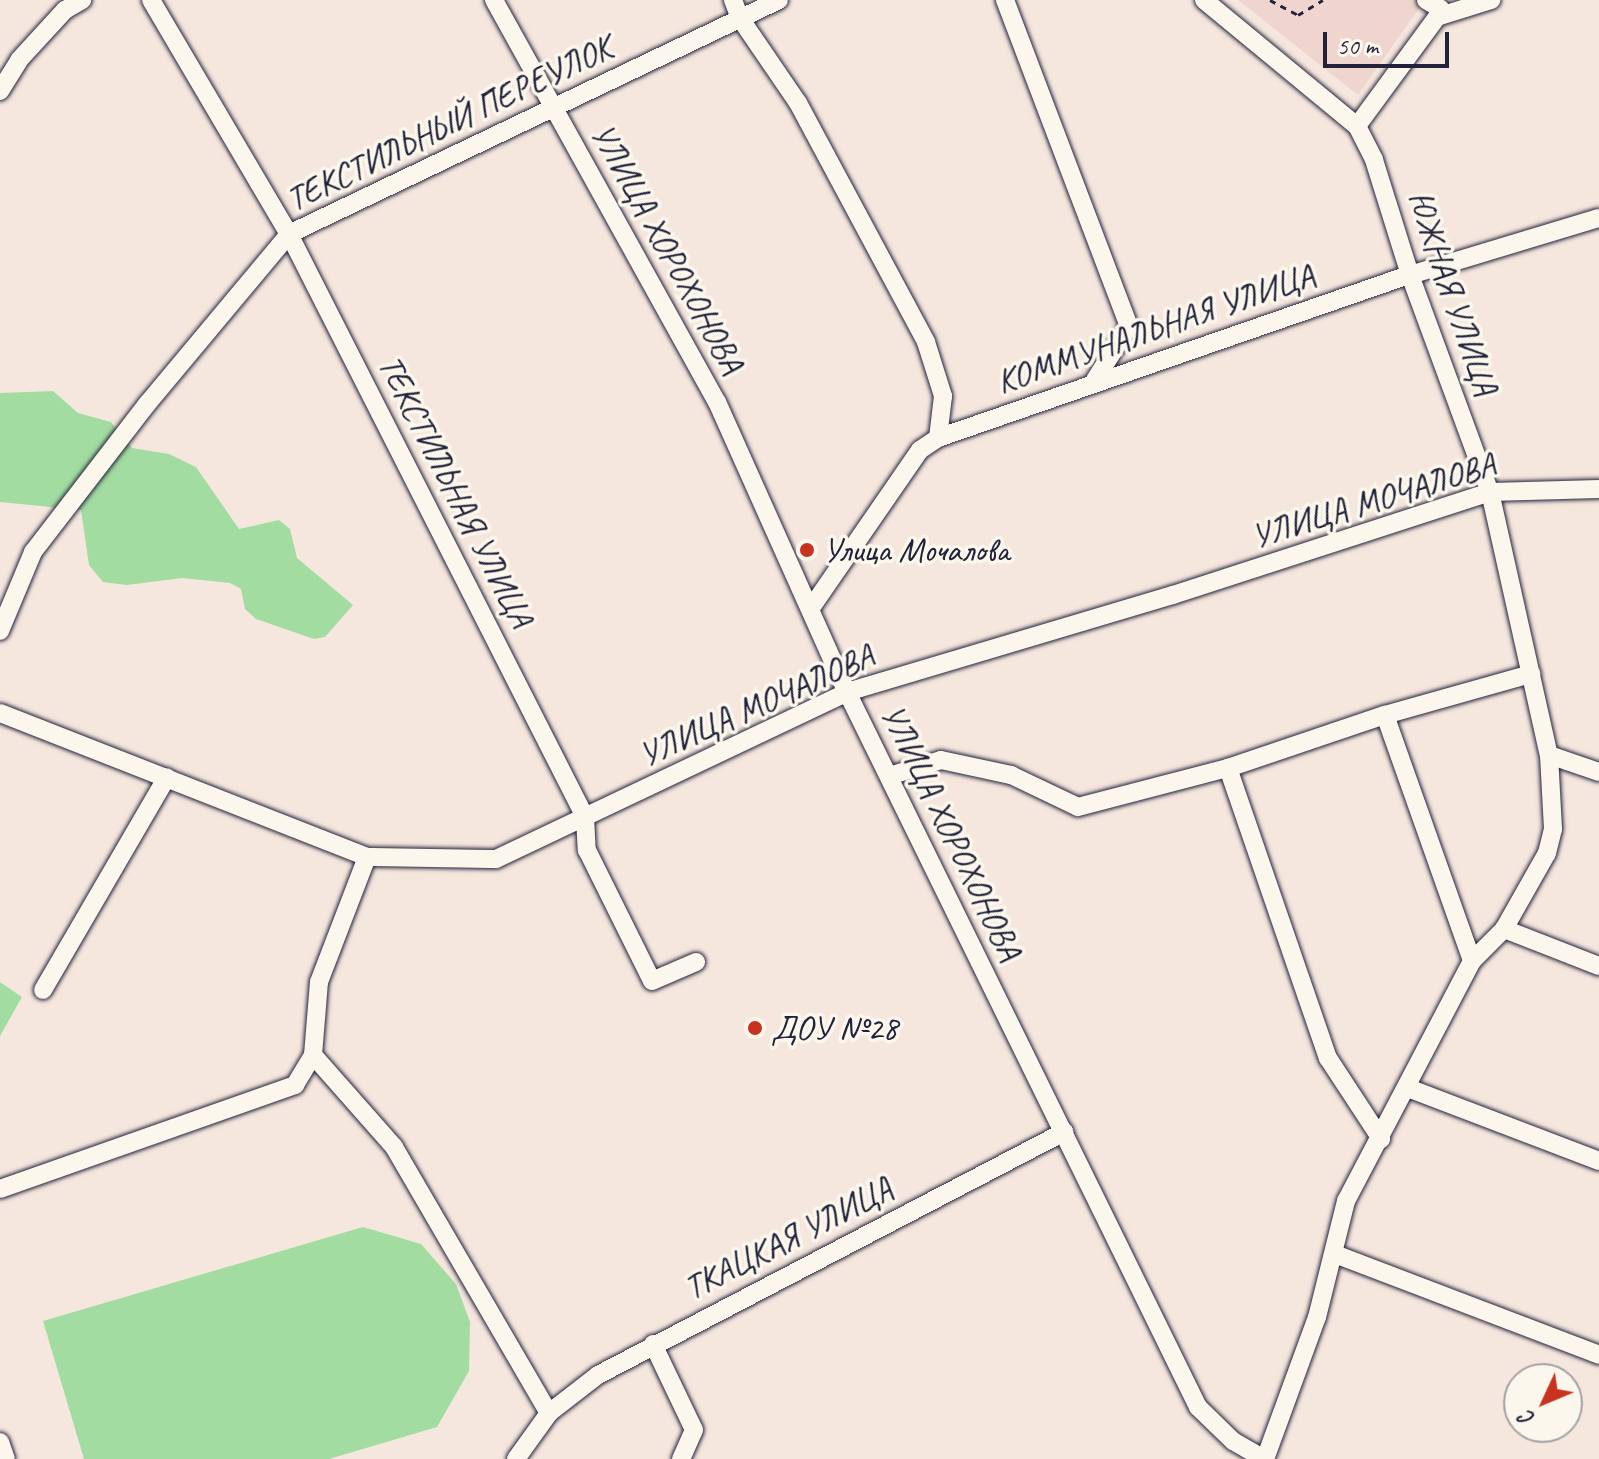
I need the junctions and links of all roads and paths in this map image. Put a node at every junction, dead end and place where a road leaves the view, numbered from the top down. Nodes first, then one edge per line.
1 (82, 0) edge
2 (151, 0) edge
3 (494, 0) edge
4 (733, 0) edge
5 (779, 0) edge
6 (1005, 0) edge
7 (1204, 0) edge
8 (1270, 0) edge
9 (1323, 0) edge
10 (1491, 0) edge
11 (1437, 6) edge
12 (740, 18) junction
13 (0, 91) edge
14 (554, 106) junction
15 (1357, 126) junction
16 (1599, 218) edge
17 (289, 234) junction
18 (1410, 275) junction
19 (1095, 380) junction
20 (938, 438) junction
21 (1599, 489) edge
22 (1490, 492) junction
23 (811, 608) junction
24 (0, 631) edge
25 (1531, 674) junction
26 (847, 692) junction
27 (0, 713) edge
28 (1385, 715) junction
29 (1549, 755) junction
30 (1228, 768) junction
31 (1599, 772) edge
32 (889, 776) junction
33 (167, 777) junction
34 (585, 817) junction
35 (367, 857) junction
36 (1504, 929) junction
37 (1472, 961) junction
38 (696, 962) dead end
39 (1599, 966) edge
40 (43, 990) dead end
41 (313, 1055) junction
42 (1408, 1088) junction
43 (1064, 1132) junction
44 (1381, 1139) junction
45 (1599, 1161) edge
46 (0, 1189) edge
47 (1335, 1254) junction
48 (653, 1344) junction
49 (1599, 1355) edge
50 (549, 1413) junction
51 (0, 1442) edge
52 (6, 1459) edge
53 (516, 1459) edge
54 (681, 1459) edge
55 (1264, 1459) edge

1 - 13 street
2 - 17 street, ТЕКСТИЛЬНАЯ УЛИЦА
3 - 14 street, УЛИЦА ХОРОХОНОВА
4 - 12 street
5 - 12 street, ТЕКСТИЛЬНЫЙ ПЕРЕУЛОК
6 - 19 street
7 - 15 street, ЮЖНАЯ УЛИЦА
8 - 9 path
10 - 11 street
11 - 15 street
12 - 14 street, ТЕКСТИЛЬНЫЙ ПЕРЕУЛОК
12 - 20 street
14 - 17 street, ТЕКСТИЛЬНЫЙ ПЕРЕУЛОК
14 - 23 street, УЛИЦА ХОРОХОНОВА
15 - 18 street, ЮЖНАЯ УЛИЦА
16 - 18 street, КОММУНАЛЬНАЯ УЛИЦА
17 - 24 street, ТЕКСТИЛЬНЫЙ ПЕРЕУЛОК
17 - 34 street, ТЕКСТИЛЬНАЯ УЛИЦА
18 - 19 street, КОММУНАЛЬНАЯ УЛИЦА
18 - 22 street, ЮЖНАЯ УЛИЦА
19 - 20 street, КОММУНАЛЬНАЯ УЛИЦА
20 - 23 street, КОММУНАЛЬНАЯ УЛИЦА
21 - 22 street, УЛИЦА МОЧАЛОВА
22 - 25 street, ЮЖНАЯ УЛИЦА
22 - 26 street, УЛИЦА МОЧАЛОВА
23 - 26 street, УЛИЦА ХОРОХОНОВА
25 - 28 street
25 - 29 street, ЮЖНАЯ УЛИЦА
26 - 32 street, УЛИЦА ХОРОХОНОВА
26 - 34 street, УЛИЦА МОЧАЛОВА
27 - 33 street, УЛИЦА МОЧАЛОВА
28 - 30 street
28 - 37 street
29 - 31 street
29 - 36 street, ЮЖНАЯ УЛИЦА
30 - 32 street
30 - 44 street
32 - 43 street, УЛИЦА ХОРОХОНОВА
33 - 35 street, УЛИЦА МОЧАЛОВА
33 - 40 street
34 - 35 street, УЛИЦА МОЧАЛОВА
34 - 38 street, ТЕКСТИЛЬНАЯ УЛИЦА
35 - 41 street
36 - 37 street, ЮЖНАЯ УЛИЦА
36 - 39 street
37 - 42 street, ЮЖНАЯ УЛИЦА
41 - 46 street
41 - 50 street
42 - 44 street, ЮЖНАЯ УЛИЦА
42 - 45 street
43 - 48 street, ТКАЦКАЯ УЛИЦА
43 - 55 street, УЛИЦА ХОРОХОНОВА
44 - 47 street, ЮЖНАЯ УЛИЦА
47 - 49 street
47 - 55 street, ЮЖНАЯ УЛИЦА
48 - 50 street, ТКАЦКАЯ УЛИЦА
48 - 54 street
50 - 53 street, ТКАЦКАЯ УЛИЦА
51 - 52 street

